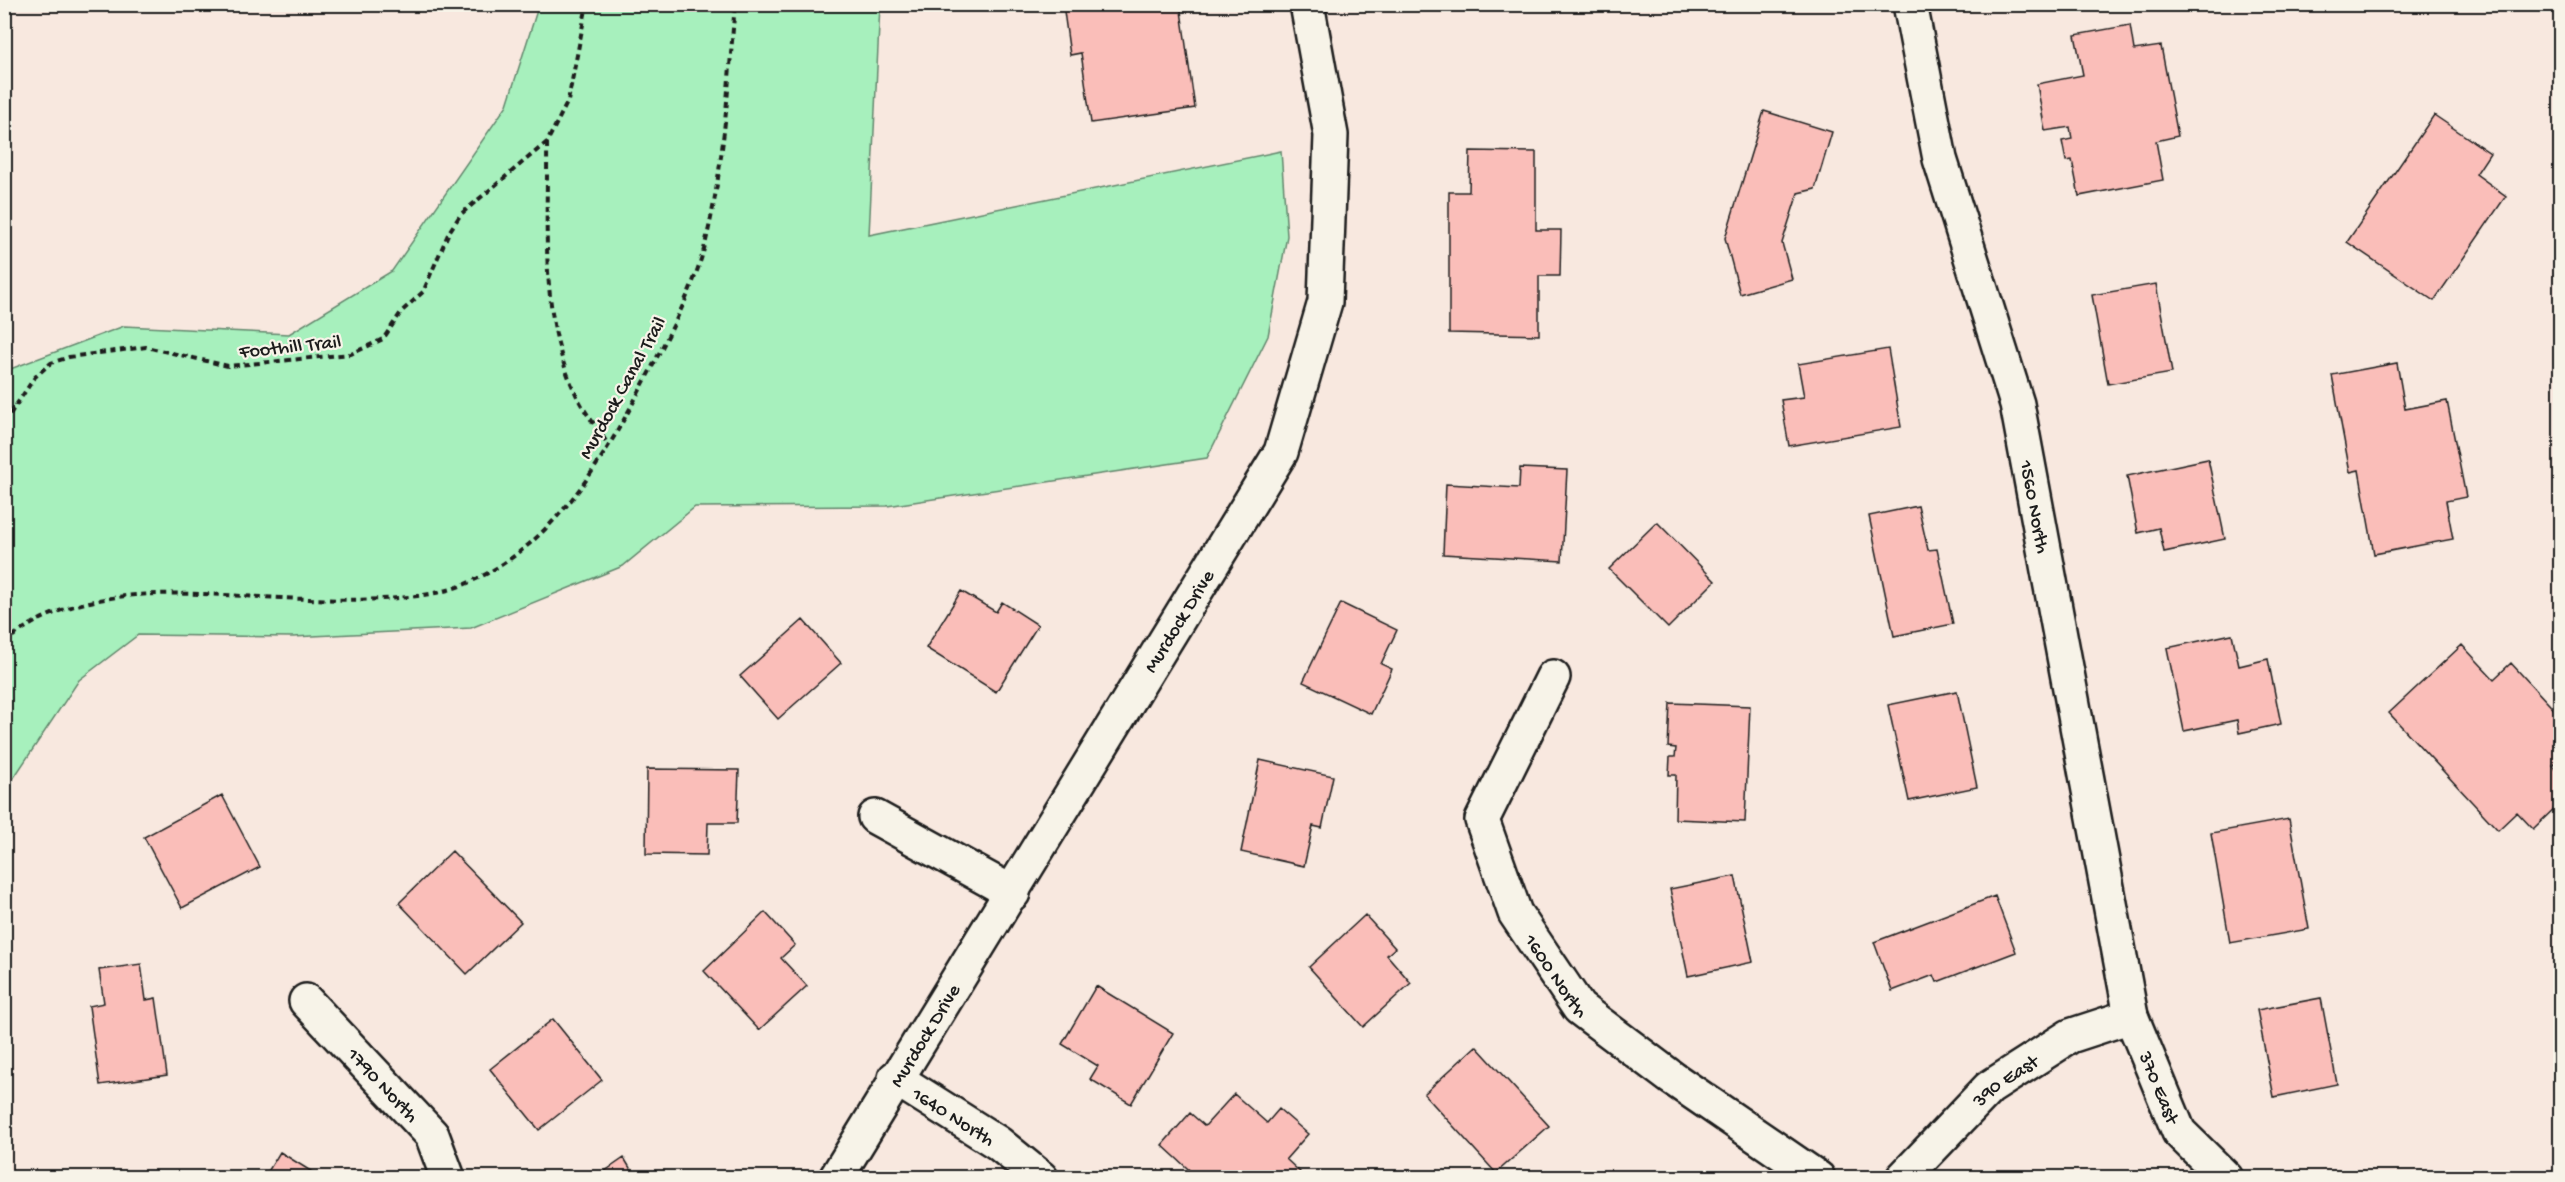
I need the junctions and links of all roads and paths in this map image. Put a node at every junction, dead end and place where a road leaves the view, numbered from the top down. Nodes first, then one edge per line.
1 (587, 4) edge
2 (735, 4) edge
3 (1307, 4) edge
4 (1910, 4) edge
5 (547, 142) junction
6 (4, 423) edge
7 (610, 447) junction
8 (4, 643) edge
9 (1553, 677) dead end
10 (875, 817) dead end
11 (1013, 893) junction
12 (306, 1001) dead end
13 (2131, 1016) junction
14 (895, 1078) junction
15 (448, 1178) edge
16 (836, 1178) edge
17 (1041, 1178) edge
18 (1818, 1178) edge
19 (1903, 1178) edge
20 (2226, 1178) edge

1 - 5 path, Foothill Trail
2 - 7 path, Murdock Canal Trail
3 - 11 street, Murdock Drive
4 - 13 street, 1560 North
5 - 6 path, Foothill Trail
5 - 7 path
7 - 8 path, Murdock Canal Trail
9 - 18 street, 1600 North
10 - 11 street
11 - 14 street, Murdock Drive
12 - 15 street, 1790 North
13 - 19 street, 390 East
13 - 20 street, 370 East
14 - 16 street, Murdock Drive
14 - 17 street, 1640 North

